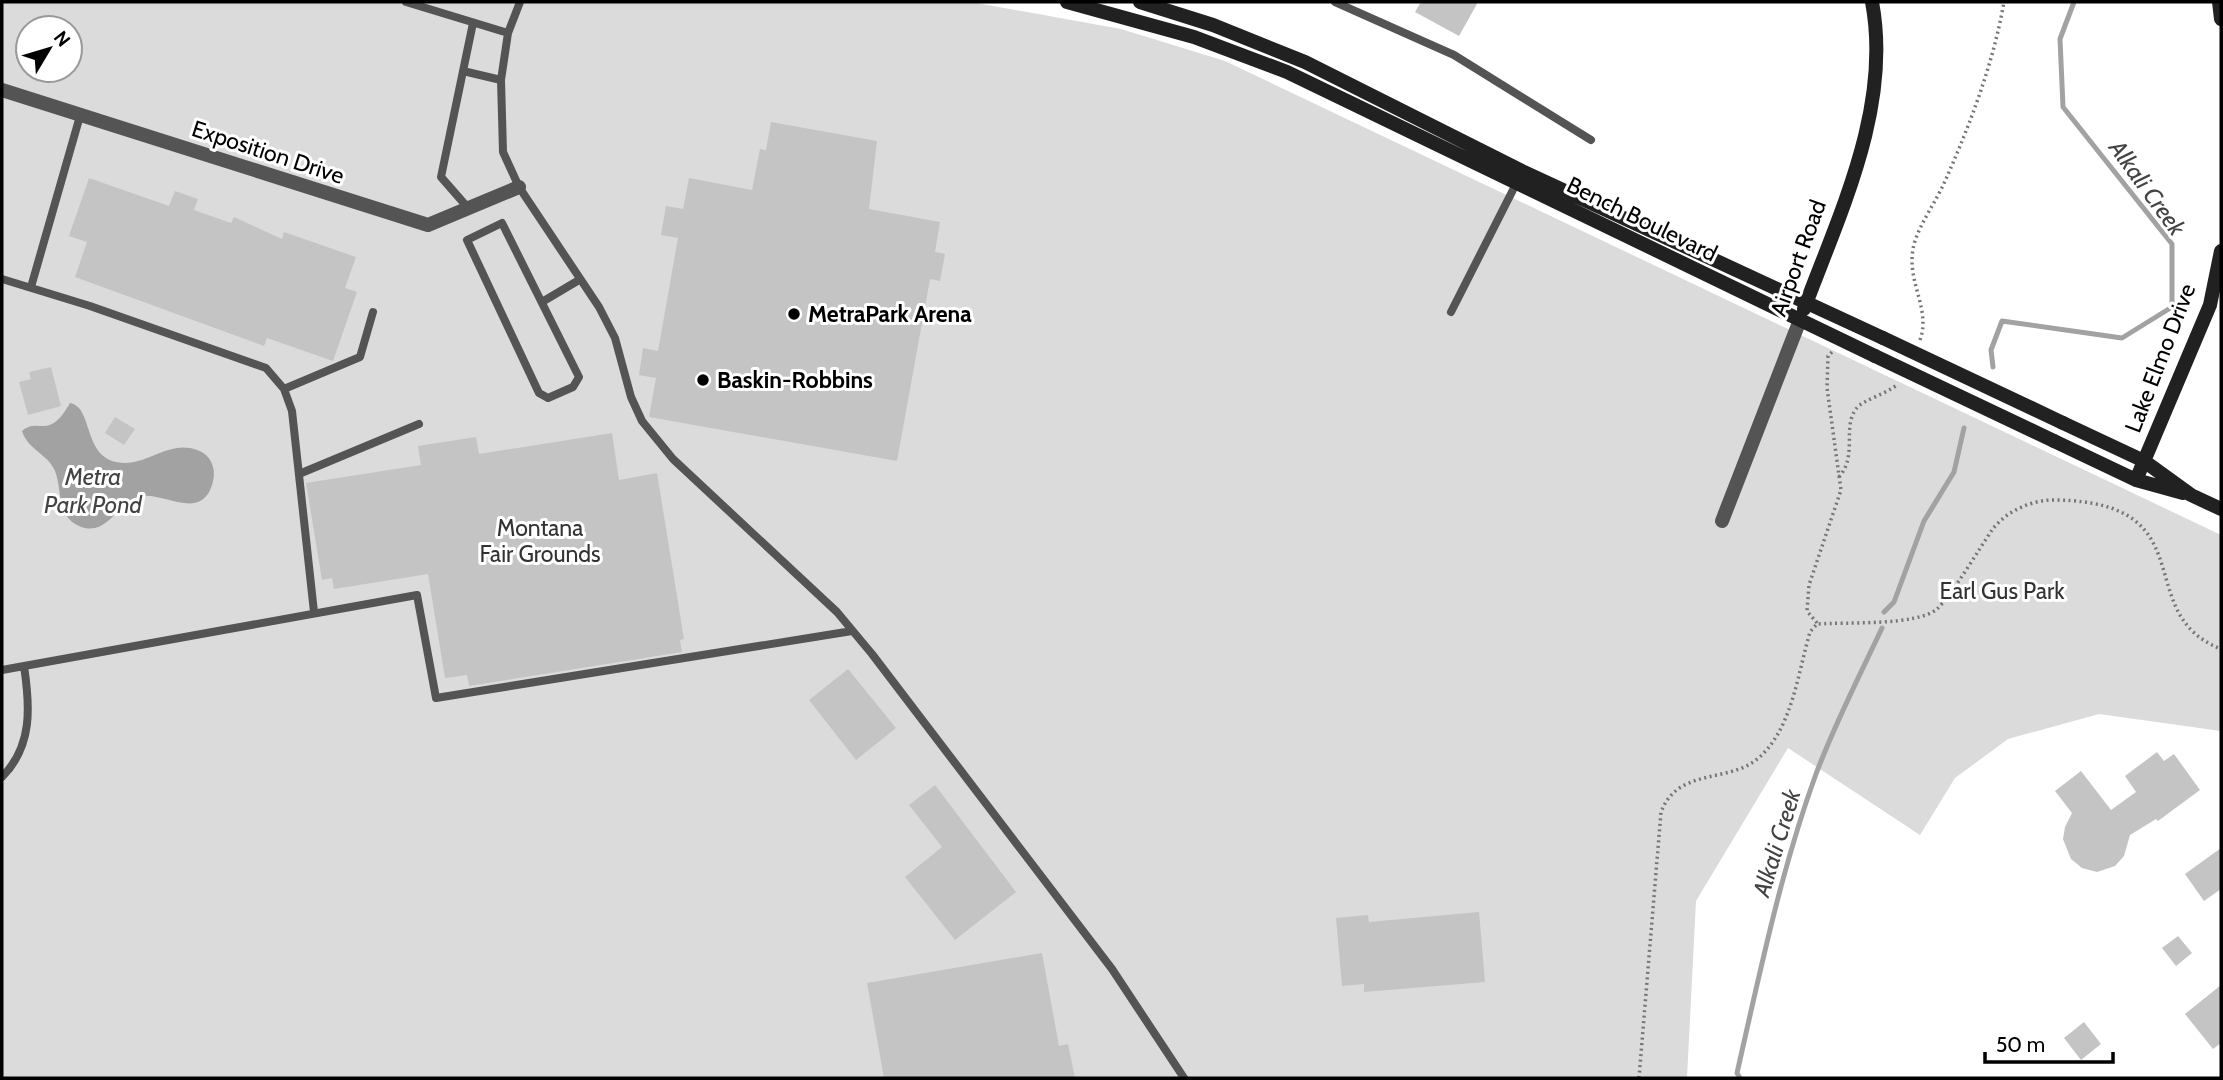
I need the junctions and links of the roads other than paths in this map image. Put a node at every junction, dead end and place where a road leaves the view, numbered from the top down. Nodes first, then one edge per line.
1 (407, 2) edge
2 (520, 2) edge
3 (1067, 2) edge
4 (1140, 2) edge
5 (1335, 2) edge
6 (1872, 2) edge
7 (2219, 2) edge
8 (2221, 19) edge
9 (473, 23) junction
10 (508, 33) junction
11 (463, 71) junction
12 (501, 80) junction
13 (2, 90) edge
14 (80, 116) junction
15 (1591, 140) dead end
16 (1519, 178) junction
17 (519, 187) junction
18 (470, 209) junction
19 (2221, 251) edge
20 (2, 279) edge
21 (579, 280) junction
22 (31, 287) junction
23 (1807, 301) junction
24 (542, 302) junction
25 (373, 312) dead end
26 (1451, 312) dead end
27 (1800, 320) junction
28 (284, 388) junction
29 (419, 424) dead end
30 (2144, 461) junction
31 (299, 474) junction
32 (2136, 480) junction
33 (2191, 495) junction
34 (2221, 509) edge
35 (1722, 522) dead end
36 (314, 612) junction
37 (852, 631) junction
38 (24, 666) junction
39 (2, 670) edge
40 (2, 777) edge
41 (1184, 1078) edge

1 - 9 lane
2 - 10 lane
3 - 16 main road, Bench Boulevard
4 - 16 main road
5 - 15 lane
6 - 23 main road, Airport Road
7 - 8 main road
9 - 10 lane
9 - 11 lane
10 - 12 lane
11 - 12 lane
11 - 18 lane
12 - 17 lane
13 - 14 street, Exposition Drive
14 - 18 street, Exposition Drive
14 - 22 lane
16 - 23 main road
16 - 26 lane
16 - 27 main road, Bench Boulevard
17 - 18 street, Exposition Drive
17 - 21 lane
19 - 30 main road, Lake Elmo Drive
20 - 22 lane
21 - 24 lane
21 - 37 lane
22 - 28 lane
23 - 27 main road, Airport Road
23 - 30 main road, bridge
24 - 24 lane
25 - 28 lane
27 - 32 main road, Bench Boulevard, bridge
27 - 35 street, Airport Road
28 - 31 lane
29 - 31 lane
30 - 32 main road, Lake Elmo Drive
30 - 33 main road
31 - 36 lane
32 - 33 main road, Bench Boulevard
33 - 34 main road
36 - 37 lane
36 - 38 lane
37 - 41 lane
38 - 39 lane
38 - 40 lane

